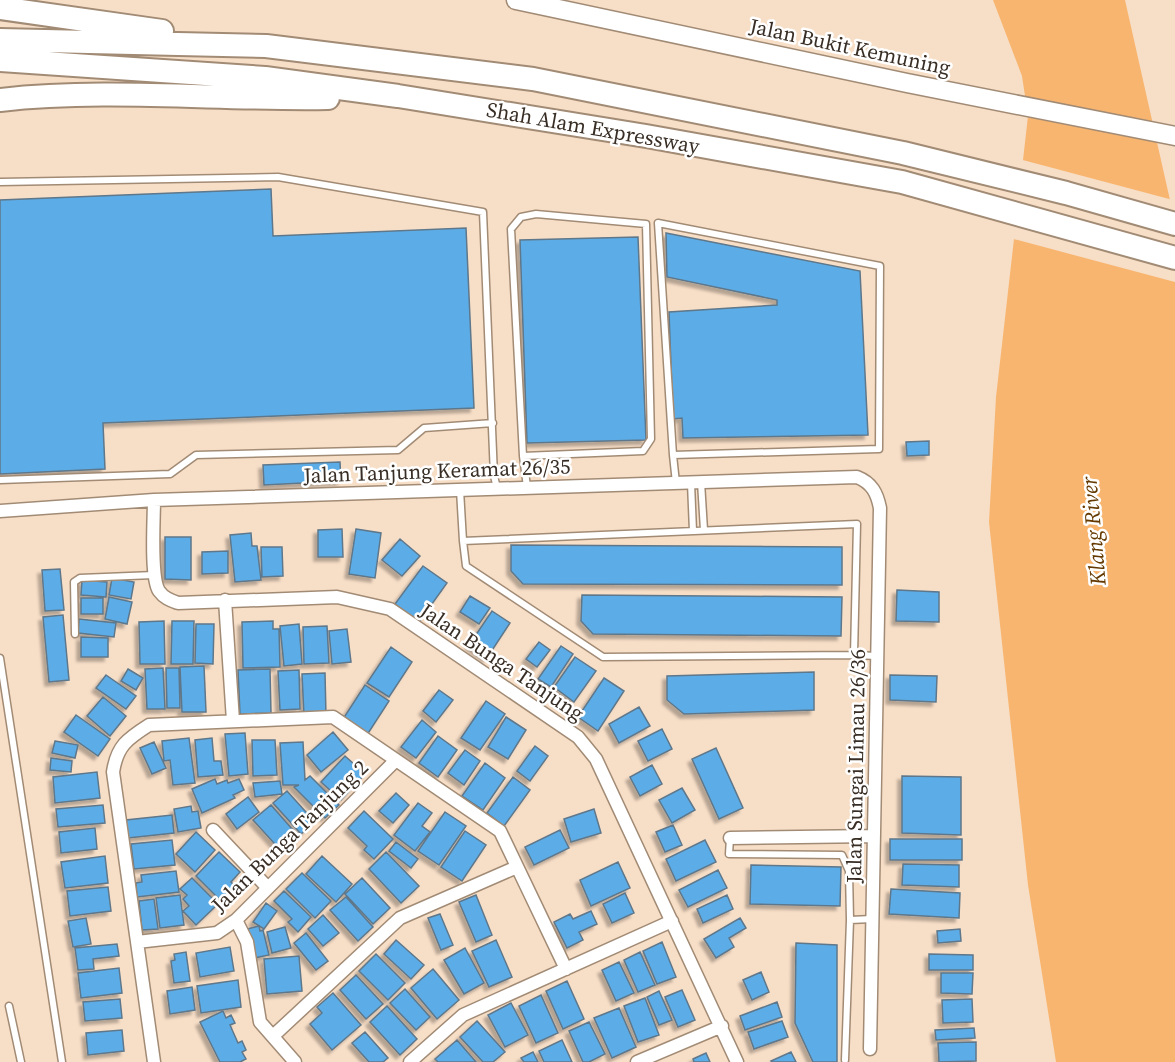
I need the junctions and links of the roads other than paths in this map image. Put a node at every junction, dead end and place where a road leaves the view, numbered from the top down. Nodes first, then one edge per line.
1 (516, 0) edge
2 (0, 8) edge
3 (0, 40) edge
4 (266, 46) junction
5 (0, 60) edge
6 (398, 96) junction
7 (0, 100) edge
8 (1175, 136) edge
9 (0, 182) edge
10 (1175, 224) edge
11 (1175, 258) edge
12 (493, 423) junction
13 (673, 455) junction
14 (523, 456) junction
15 (0, 480) edge
16 (696, 482) junction
17 (676, 483) junction
18 (872, 486) joint
19 (527, 488) junction
20 (497, 489) junction
21 (460, 490) junction
22 (154, 500) junction
23 (0, 511) edge
24 (704, 530) junction
25 (693, 531) junction
26 (463, 541) junction
27 (154, 575) junction
28 (225, 600) junction
29 (75, 634) dead end
30 (854, 655) junction
31 (878, 656) junction
32 (0, 658) edge
33 (233, 722) junction
34 (396, 760) junction
35 (213, 830) dead end
36 (874, 837) junction
37 (730, 838) joint
38 (517, 867) junction
39 (268, 888) junction
40 (873, 919) junction
41 (236, 920) junction
42 (849, 920) junction
43 (672, 921) junction
44 (137, 942) junction
45 (566, 969) junction
46 (9, 1006) dead end
47 (722, 1026) junction
48 (273, 1036) junction
49 (870, 1048) dead end
50 (845, 1060) dead end
51 (21, 1062) edge
52 (62, 1062) edge
53 (154, 1062) edge
54 (295, 1062) edge
55 (410, 1062) edge
56 (637, 1062) edge
57 (737, 1062) edge

1 - 8 main road, Jalan Bukit Kemuning
2 - 4 highway
3 - 4 highway, Shah Alam Expressway
4 - 10 highway, Shah Alam Expressway
5 - 6 highway, Shah Alam Expressway
6 - 7 highway
6 - 11 highway, Shah Alam Expressway
9 - 12 lane
12 - 15 lane
12 - 20 lane
13 - 13 lane
13 - 17 lane
14 - 14 lane
14 - 19 lane
16 - 17 street, Jalan Tanjung Keramat 26/35
16 - 18 street, Jalan Tanjung Keramat 26/35
16 - 24 lane
16 - 25 lane
17 - 19 street, Jalan Tanjung Keramat 26/35
18 - 31 street, Jalan Sungai Limau 26/36
19 - 20 street, Jalan Tanjung Keramat 26/35
20 - 21 street, Jalan Tanjung Keramat 26/35
21 - 22 street, Jalan Tanjung Keramat 26/35
21 - 26 lane
22 - 23 street, Jalan Tanjung Keramat 26/35
22 - 27 street
24 - 25 lane
24 - 30 lane
25 - 26 lane
26 - 30 lane
27 - 28 street, Jalan Bunga Tanjung
27 - 29 lane
28 - 33 street
28 - 43 street, Jalan Bunga Tanjung
30 - 31 lane
31 - 36 street, Jalan Sungai Limau 26/36
32 - 52 lane
33 - 34 street
33 - 44 street
34 - 38 street
34 - 39 street, Jalan Bunga Tanjung 2
35 - 39 street
36 - 37 street
36 - 40 street, Jalan Sungai Limau 26/36
37 - 42 lane
38 - 45 street
38 - 48 street
39 - 41 street, Jalan Bunga Tanjung 2
40 - 42 lane
40 - 49 street, Jalan Sungai Limau 26/36
41 - 44 street, Jalan Bunga Tanjung 2
41 - 48 street
42 - 50 lane
43 - 45 street
43 - 47 street, Jalan Bunga Tanjung
44 - 53 street
45 - 55 street
46 - 51 lane
47 - 56 street
47 - 57 street, Jalan Bunga Tanjung
48 - 54 street

